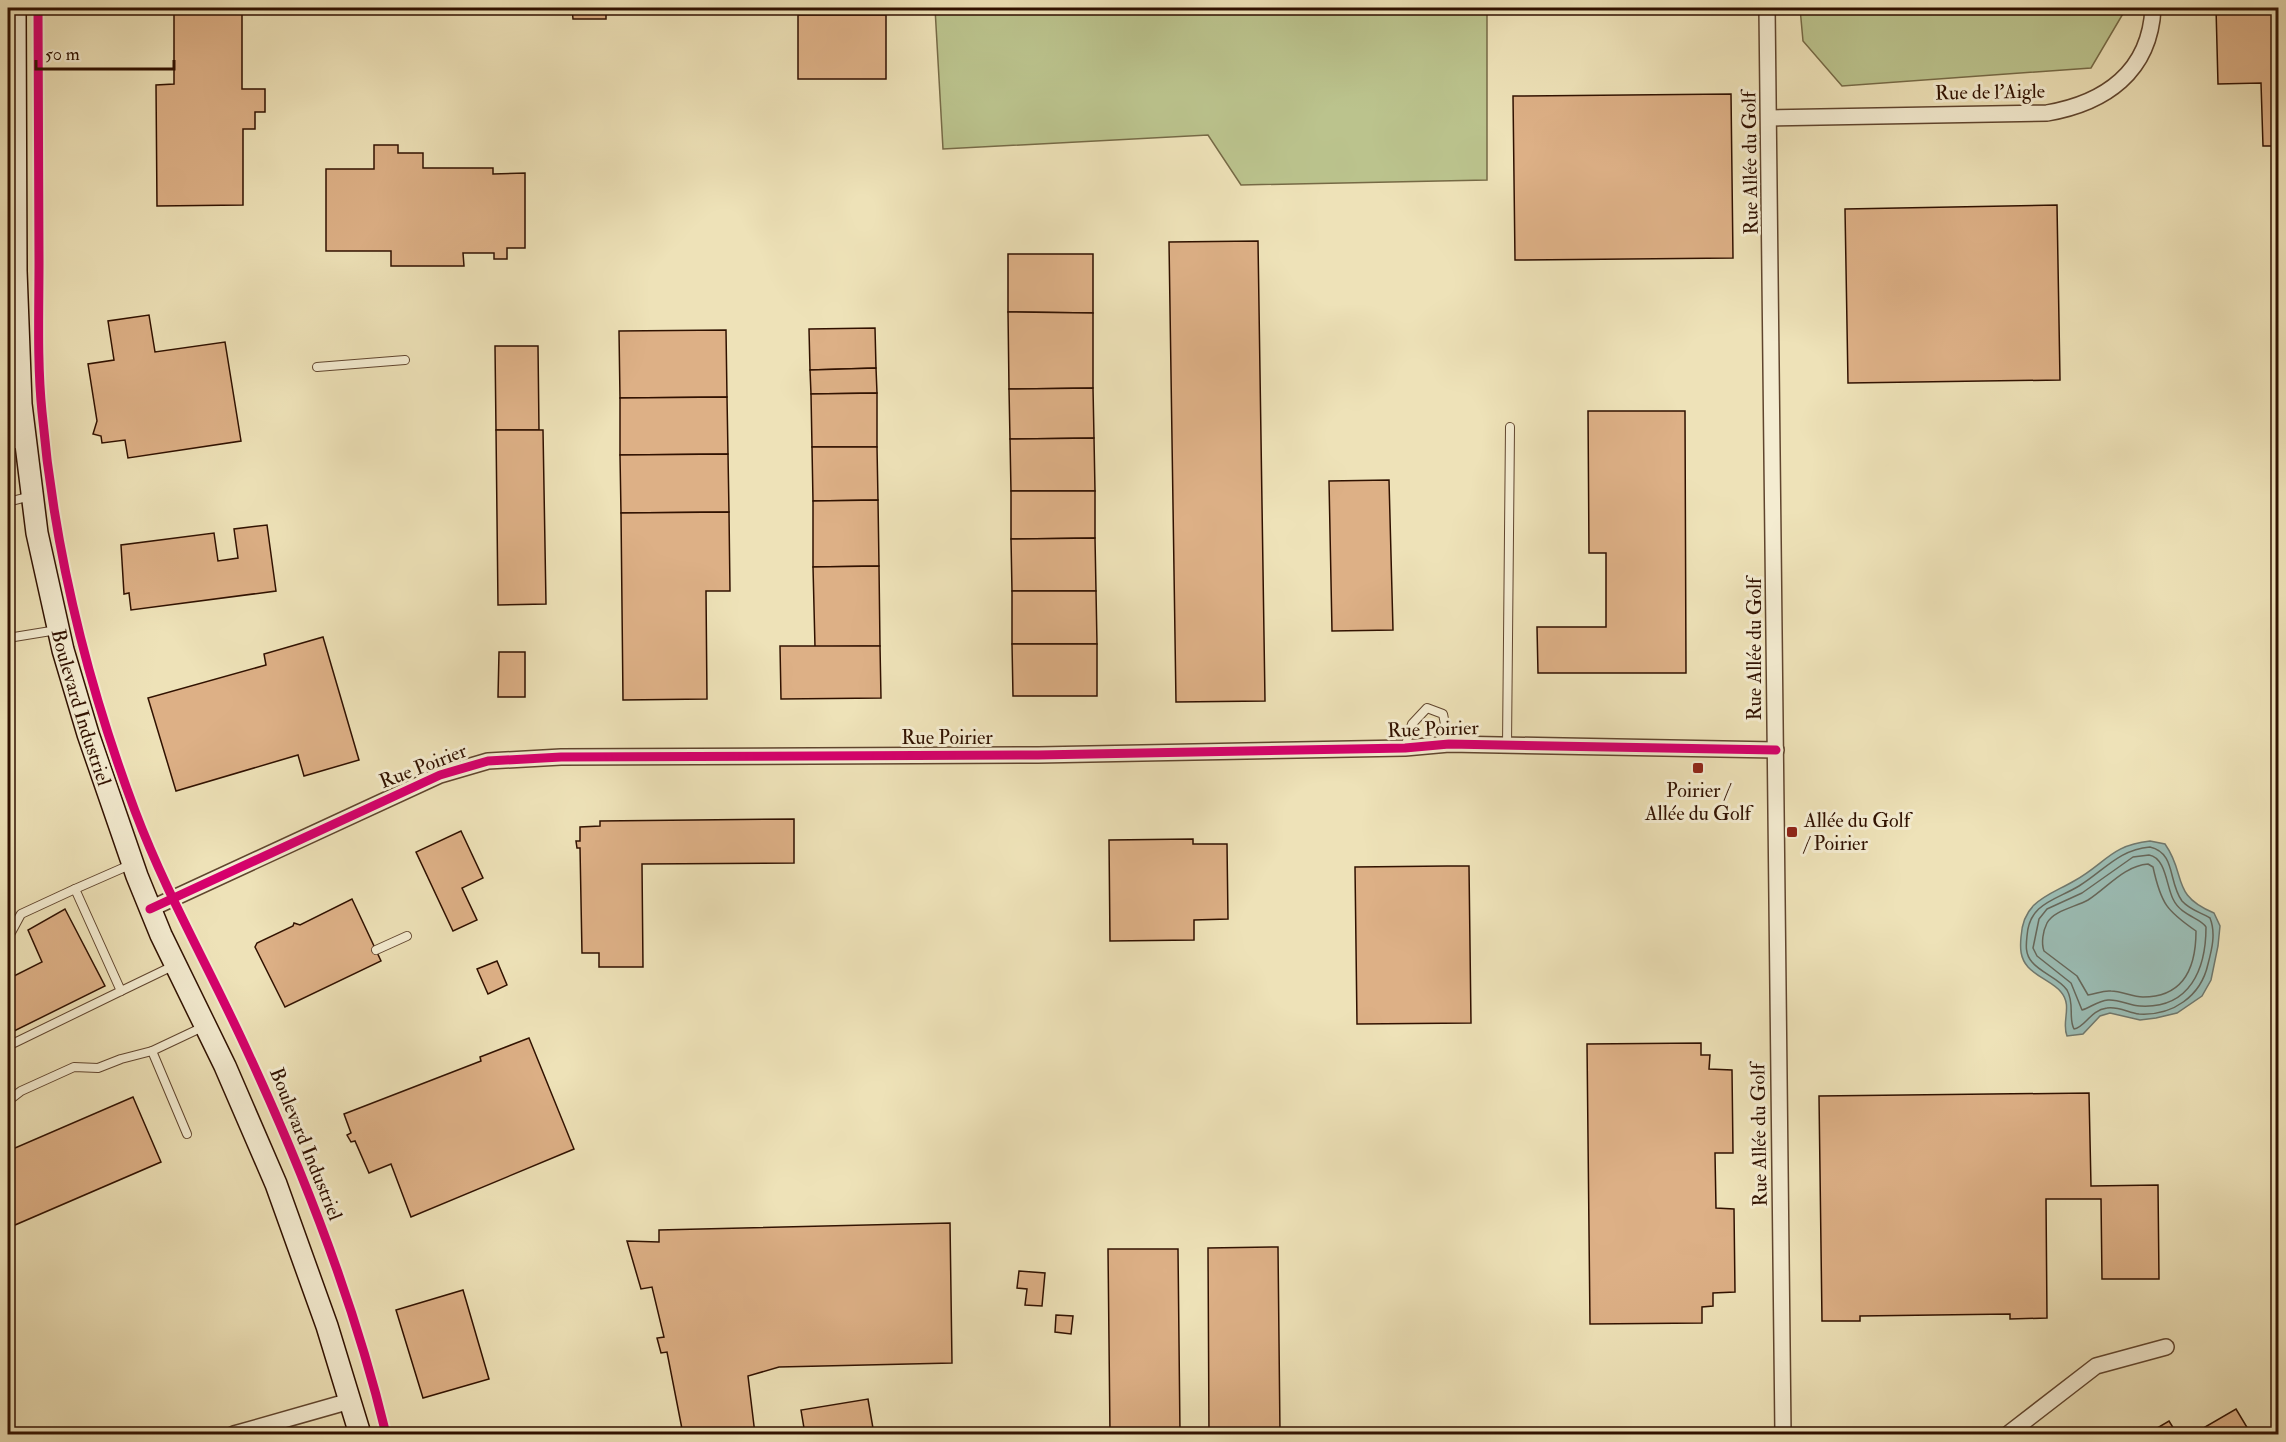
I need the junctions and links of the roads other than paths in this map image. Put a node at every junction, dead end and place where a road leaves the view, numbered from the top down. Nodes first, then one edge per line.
1 (15, 8) edge
2 (1767, 8) edge
3 (2153, 8) edge
4 (12, 95) edge
5 (1770, 118) junction
6 (12, 161) edge
7 (405, 360) dead end
8 (317, 367) dead end
9 (1510, 427) dead end
10 (16, 444) edge
11 (31, 495) junction
12 (8, 502) edge
13 (58, 629) junction
14 (8, 638) edge
15 (1449, 744) junction
16 (1507, 746) junction
17 (1405, 748) junction
18 (1776, 750) junction
19 (133, 863) junction
20 (75, 889) junction
21 (150, 909) junction
22 (407, 936) dead end
23 (8, 938) edge
24 (376, 950) dead end
25 (177, 965) junction
26 (121, 991) junction
27 (207, 1025) junction
28 (8, 1046) edge
29 (152, 1051) junction
30 (8, 1101) edge
31 (187, 1134) dead end
32 (2166, 1347) dead end
33 (350, 1401) junction
34 (234, 1434) edge
35 (360, 1434) edge
36 (1783, 1434) edge
37 (2008, 1434) edge

1 - 4 street, Boulevard Industriel
2 - 5 street, Rue Allée du Golf
3 - 5 street, Rue de l'Aigle
4 - 6 street, Boulevard Industriel
5 - 18 street, Rue Allée du Golf
6 - 10 street, Boulevard Industriel
7 - 8 lane
9 - 16 lane
10 - 11 street, Boulevard Industriel
11 - 12 lane
11 - 13 street, Boulevard Industriel
13 - 14 lane
13 - 19 street, Boulevard Industriel
15 - 16 street, Rue Poirier
15 - 17 street, Rue Poirier
15 - 17 lane
16 - 18 street, Rue Poirier
17 - 21 street, Rue Poirier
18 - 36 street, Rue Allée du Golf
19 - 20 lane
19 - 21 street, Boulevard Industriel
20 - 23 lane
20 - 26 lane
21 - 25 street, Boulevard Industriel
22 - 24 lane
25 - 26 lane
25 - 27 street, Boulevard Industriel
26 - 28 lane
27 - 29 lane
27 - 33 street, Boulevard Industriel
29 - 30 lane
29 - 31 lane
32 - 37 street
33 - 34 street
33 - 35 street, Boulevard Industriel

